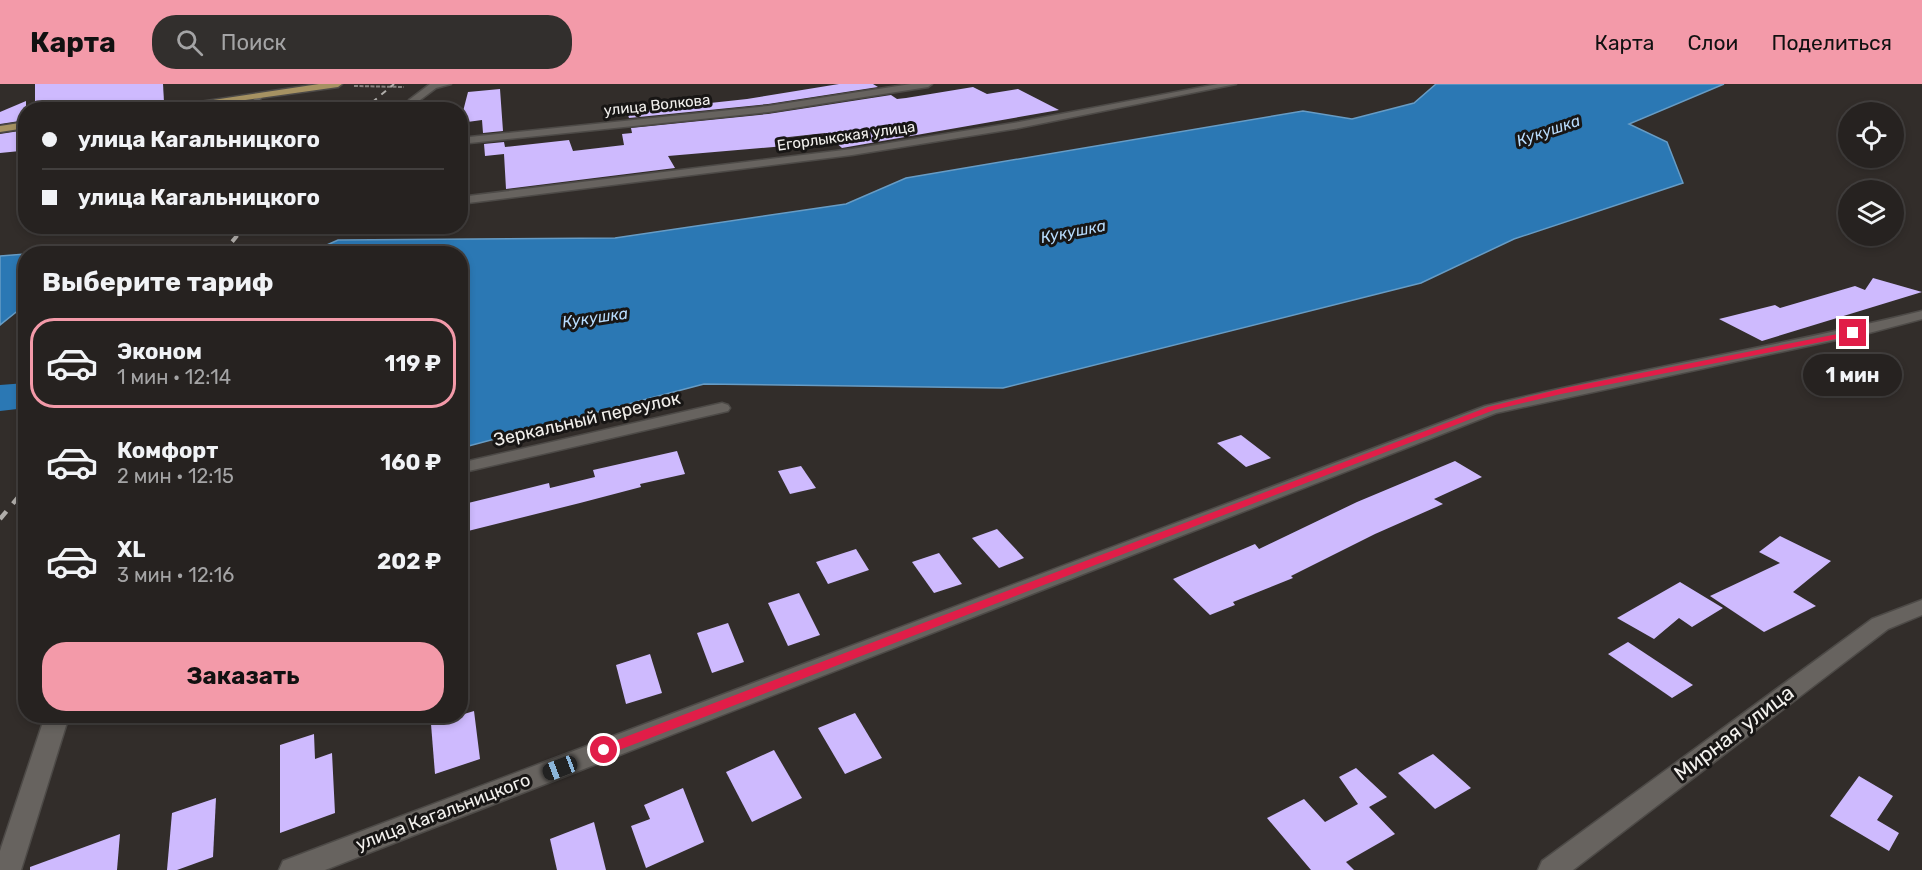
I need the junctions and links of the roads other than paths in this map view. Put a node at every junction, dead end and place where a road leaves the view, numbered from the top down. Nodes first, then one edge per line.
1 (302, 84) edge
2 (325, 84) edge
3 (333, 84) edge
4 (338, 84) edge
5 (447, 84) edge
6 (928, 84) edge
7 (1232, 84) edge
8 (434, 85) edge
9 (262, 95) junction
10 (230, 99) junction
11 (208, 102) edge
12 (254, 102) edge
13 (412, 102) edge
14 (18, 126) edge
15 (0, 129) edge
16 (468, 140) edge
17 (468, 200) edge
18 (1922, 315) edge
19 (722, 408) dead end
20 (468, 466) edge
21 (1922, 607) edge
22 (55, 723) edge
23 (7, 870) edge
24 (294, 870) edge
25 (1552, 870) edge

1 - 10 main road
2 - 3 main road
4 - 9 main road
5 - 8 street
6 - 16 street, улица Волкова
7 - 17 street, Егорлыкская улица
8 - 13 street
9 - 10 main road
9 - 12 lane
10 - 11 main road
14 - 15 main road
18 - 24 street, улица Кагальницкого
19 - 20 street, Зеркальный переулок
21 - 25 street, Мирная улица
22 - 23 street

